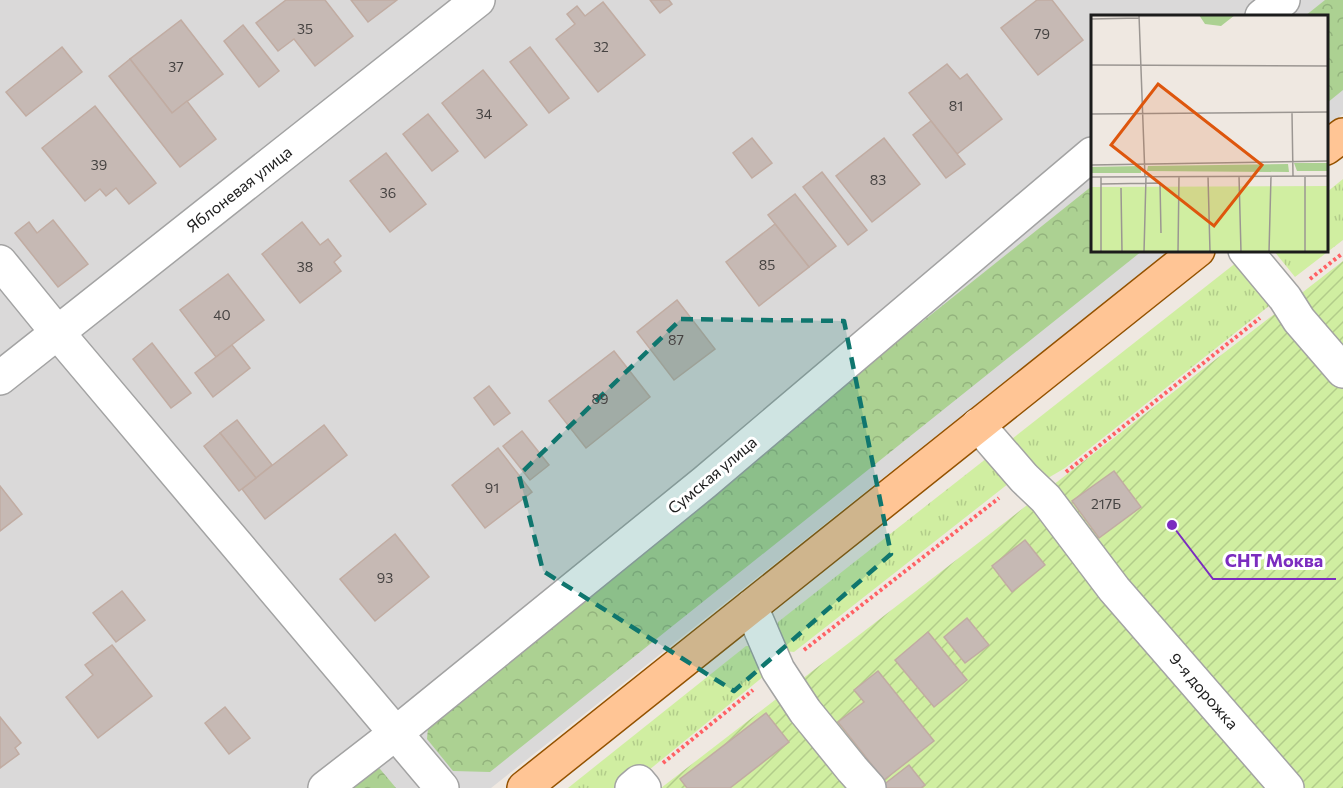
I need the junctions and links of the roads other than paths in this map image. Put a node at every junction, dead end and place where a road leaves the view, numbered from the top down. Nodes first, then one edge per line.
1 (478, 0) edge
2 (1283, 0) edge
3 (1263, 15) edge
4 (1343, 135) edge
5 (1328, 146) edge
6 (1091, 155) edge
7 (1195, 252) edge
8 (1247, 252) edge
9 (0, 262) edge
10 (57, 332) junction
11 (1343, 371) edge
12 (0, 378) edge
13 (978, 425) junction
14 (751, 607) junction
15 (396, 733) junction
16 (860, 779) edge
17 (325, 788) edge
18 (442, 788) edge
19 (524, 788) edge
20 (1287, 788) edge

1 - 10 street, Яблоневая улица
2 - 3 street
4 - 5 main road
6 - 15 street, Сумская улица
7 - 13 main road
8 - 11 street
9 - 10 street
10 - 12 street, Яблоневая улица
10 - 15 street
13 - 14 main road
13 - 20 street, 9-я дорожка
14 - 16 street
14 - 19 main road
15 - 17 street, Сумская улица
15 - 18 street

